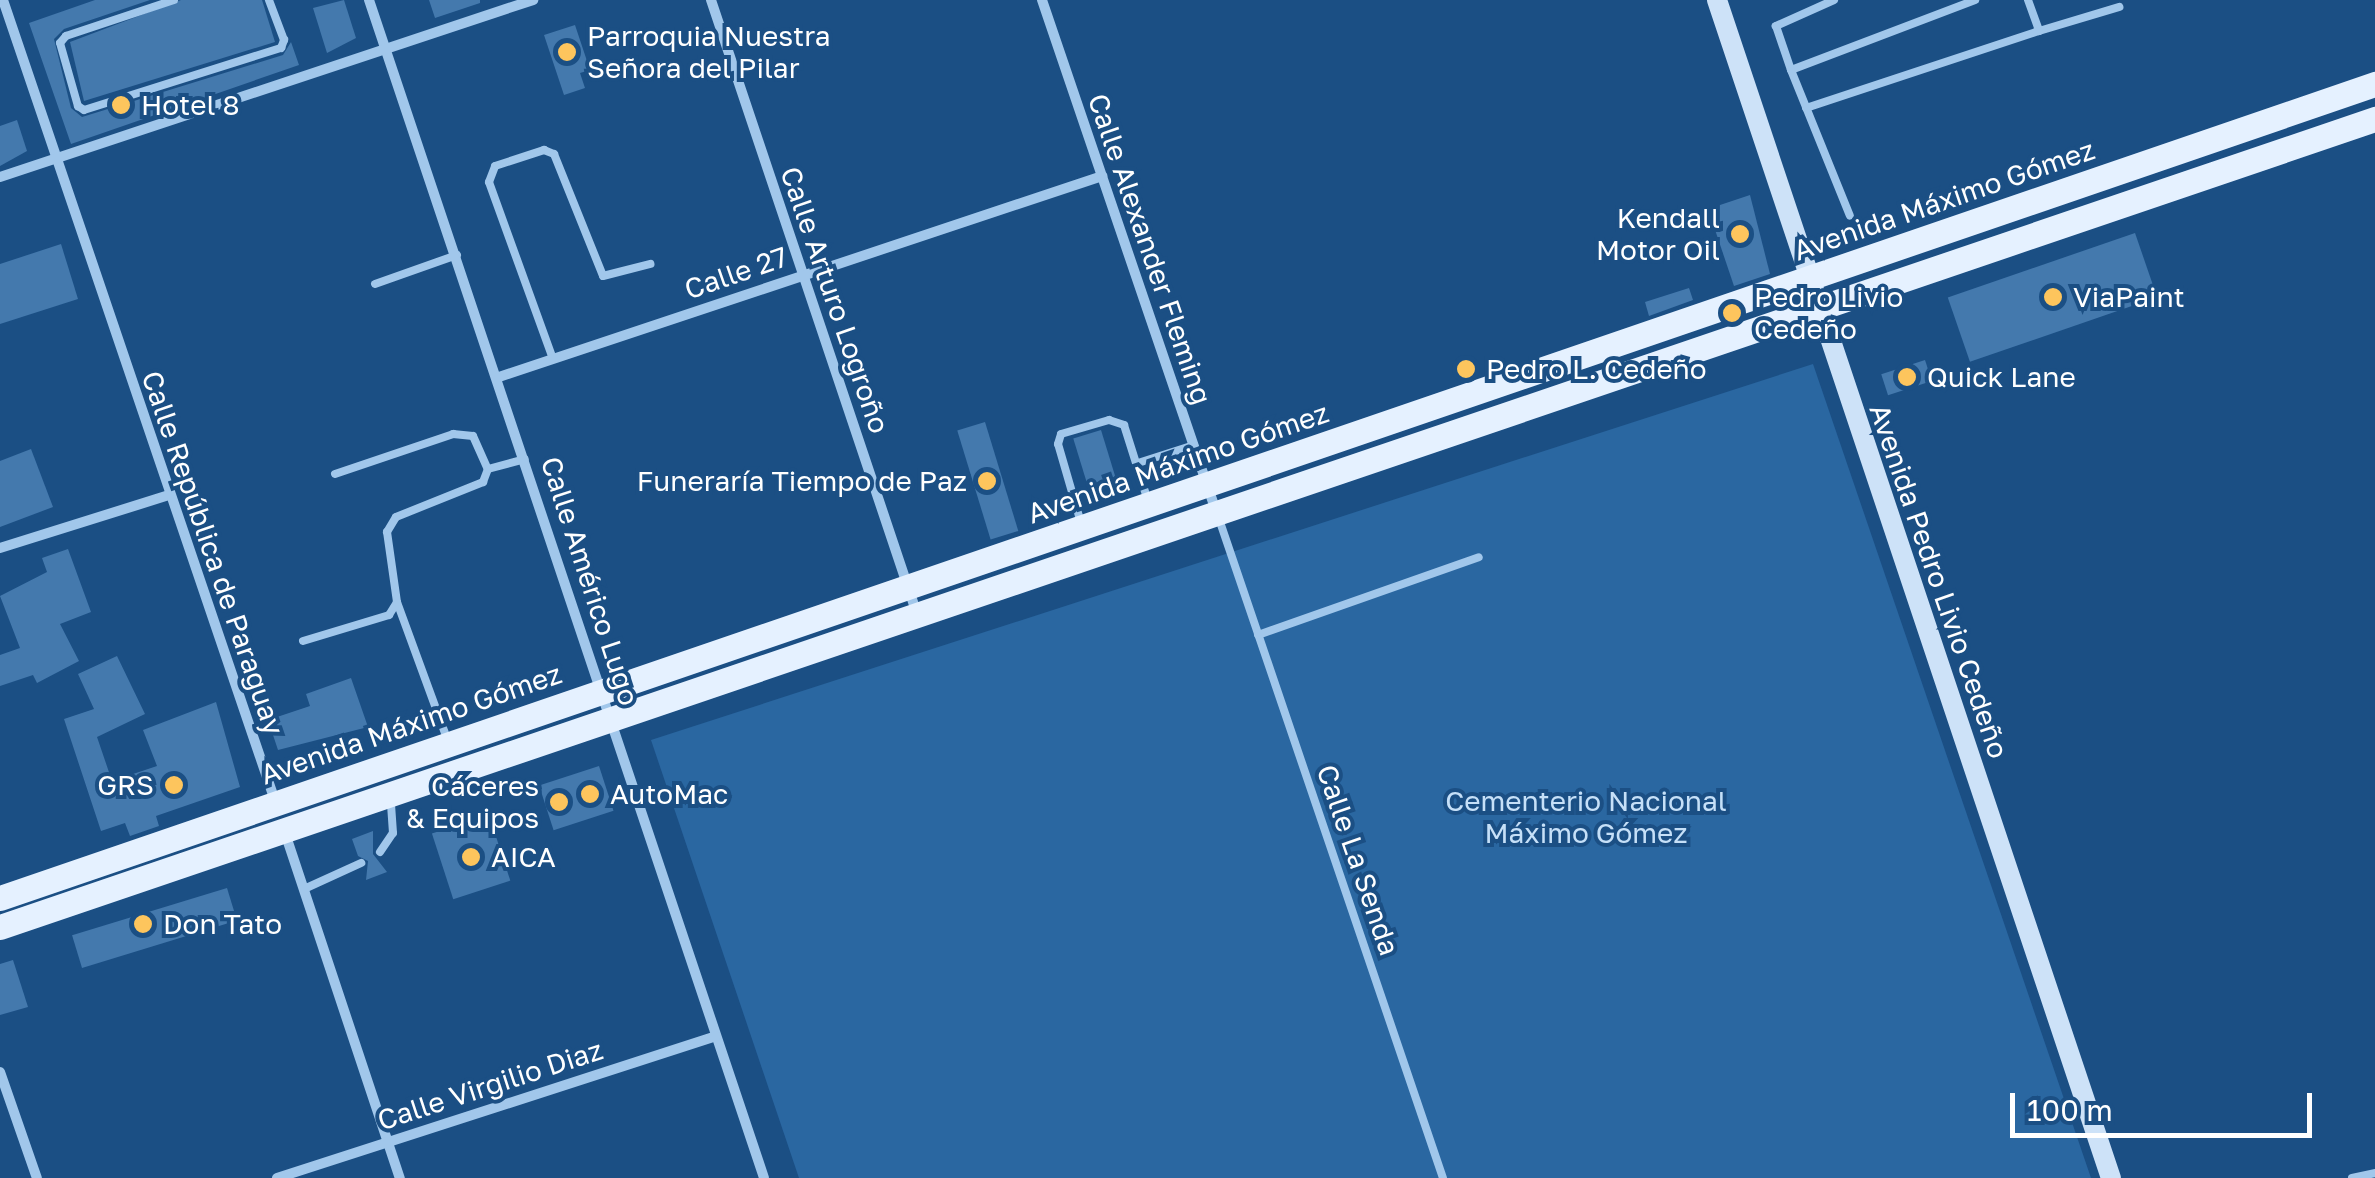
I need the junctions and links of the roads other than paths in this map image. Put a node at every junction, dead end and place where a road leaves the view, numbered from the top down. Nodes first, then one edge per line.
1 (3, 0) edge
2 (174, 0) edge
3 (269, 0) edge
4 (369, 0) edge
5 (533, 0) edge
6 (711, 0) edge
7 (1042, 0) edge
8 (1717, 0) edge
9 (1834, 0) edge
10 (1976, 0) edge
11 (2028, 0) edge
12 (1819, 3) edge
13 (2119, 7) dead end
14 (2039, 31) junction
15 (386, 48) junction
16 (1791, 70) junction
17 (2375, 84) edge
18 (1806, 108) junction
19 (2375, 119) edge
20 (56, 158) junction
21 (1102, 176) junction
22 (0, 177) edge
23 (1850, 216) dead end
24 (457, 255) junction
25 (650, 264) dead end
26 (802, 274) junction
27 (1808, 278) junction
28 (375, 284) dead end
29 (1817, 305) junction
30 (553, 359) junction
31 (499, 377) junction
32 (1194, 445) junction
33 (526, 459) junction
34 (1138, 463) junction
35 (488, 470) junction
36 (335, 474) dead end
37 (1208, 485) junction
38 (169, 495) junction
39 (1149, 505) junction
40 (1217, 512) junction
41 (1082, 528) junction
42 (0, 548) edge
43 (1479, 556) dead end
44 (908, 588) junction
45 (397, 602) junction
46 (917, 614) junction
47 (1258, 635) junction
48 (303, 641) dead end
49 (602, 690) junction
50 (610, 716) junction
51 (449, 742) junction
52 (391, 792) junction
53 (275, 802) junction
54 (284, 828) junction
55 (380, 852) dead end
56 (360, 863) dead end
57 (304, 889) junction
58 (0, 898) edge
59 (0, 927) edge
60 (716, 1036) junction
61 (0, 1072) edge
62 (387, 1141) junction
63 (2375, 1173) edge
64 (36, 1178) edge
65 (278, 1178) edge
66 (400, 1178) edge
67 (764, 1178) edge
68 (1443, 1178) edge
69 (2111, 1178) edge
70 (2352, 1178) edge

1 - 20 street, Calle República de Paraguay
2 - 3 lane
4 - 15 street, Calle Américo Lugo
5 - 15 street
6 - 26 street, Calle Arturo Logroño
7 - 21 street, Calle Alexander Fleming
8 - 27 main road, Avenida Pedro Livio Cedeño
9 - 12 lane
10 - 16 lane
11 - 14 lane
12 - 16 lane
13 - 14 lane
14 - 18 lane
15 - 20 street
15 - 24 street, Calle Américo Lugo
16 - 18 lane
17 - 27 main road, Avenida Máximo Gómez
18 - 23 lane
19 - 29 main road, Avenida Máximo Gómez
20 - 22 street
20 - 38 street, Calle República de Paraguay
21 - 26 street, Calle 27
21 - 32 street, Calle Alexander Fleming
24 - 28 lane
24 - 31 street, Calle Américo Lugo
25 - 30 lane
26 - 30 street, Calle 27
26 - 44 street, Calle Arturo Logroño
27 - 29 main road, Avenida Pedro Livio Cedeño
27 - 37 main road, Avenida Máximo Gómez
29 - 40 main road, Avenida Máximo Gómez
29 - 69 main road, Avenida Pedro Livio Cedeño
30 - 31 street, Calle 27
31 - 33 street, Calle Américo Lugo
32 - 34 lane
32 - 37 street, Calle Alexander Fleming
33 - 35 lane
33 - 49 street, Calle Américo Lugo
34 - 39 lane
34 - 41 lane
35 - 36 lane
35 - 45 lane
37 - 39 main road, Avenida Máximo Gómez
37 - 40 street, Calle Alexander Fleming
38 - 42 street
38 - 53 street, Calle República de Paraguay
39 - 41 main road, Avenida Máximo Gómez
40 - 46 main road, Avenida Máximo Gómez
40 - 47 lane, Calle La Senda
41 - 44 main road, Avenida Máximo Gómez
43 - 47 lane
44 - 46 street, Calle Arturo Logroño
44 - 49 main road, Avenida Máximo Gómez
45 - 48 lane
45 - 51 lane
46 - 50 main road, Avenida Máximo Gómez
47 - 68 lane, Calle La Senda
49 - 50 street, Calle Américo Lugo
49 - 51 main road, Avenida Máximo Gómez
50 - 52 main road, Avenida Máximo Gómez
50 - 60 street, Calle Américo Lugo
51 - 53 main road, Avenida Máximo Gómez
52 - 54 main road, Avenida Máximo Gómez
52 - 55 lane
53 - 54 street, Calle República de Paraguay
53 - 58 main road, Avenida Máximo Gómez
54 - 57 street, Calle República de Paraguay
54 - 59 main road, Avenida Máximo Gómez
56 - 57 lane
57 - 62 street, Calle República de Paraguay
60 - 62 street, Calle Virgilio Diaz
60 - 67 street, Calle Américo Lugo
61 - 64 street
62 - 65 street, Calle Virgilio Diaz
62 - 66 street, Calle República de Paraguay
63 - 70 lane

